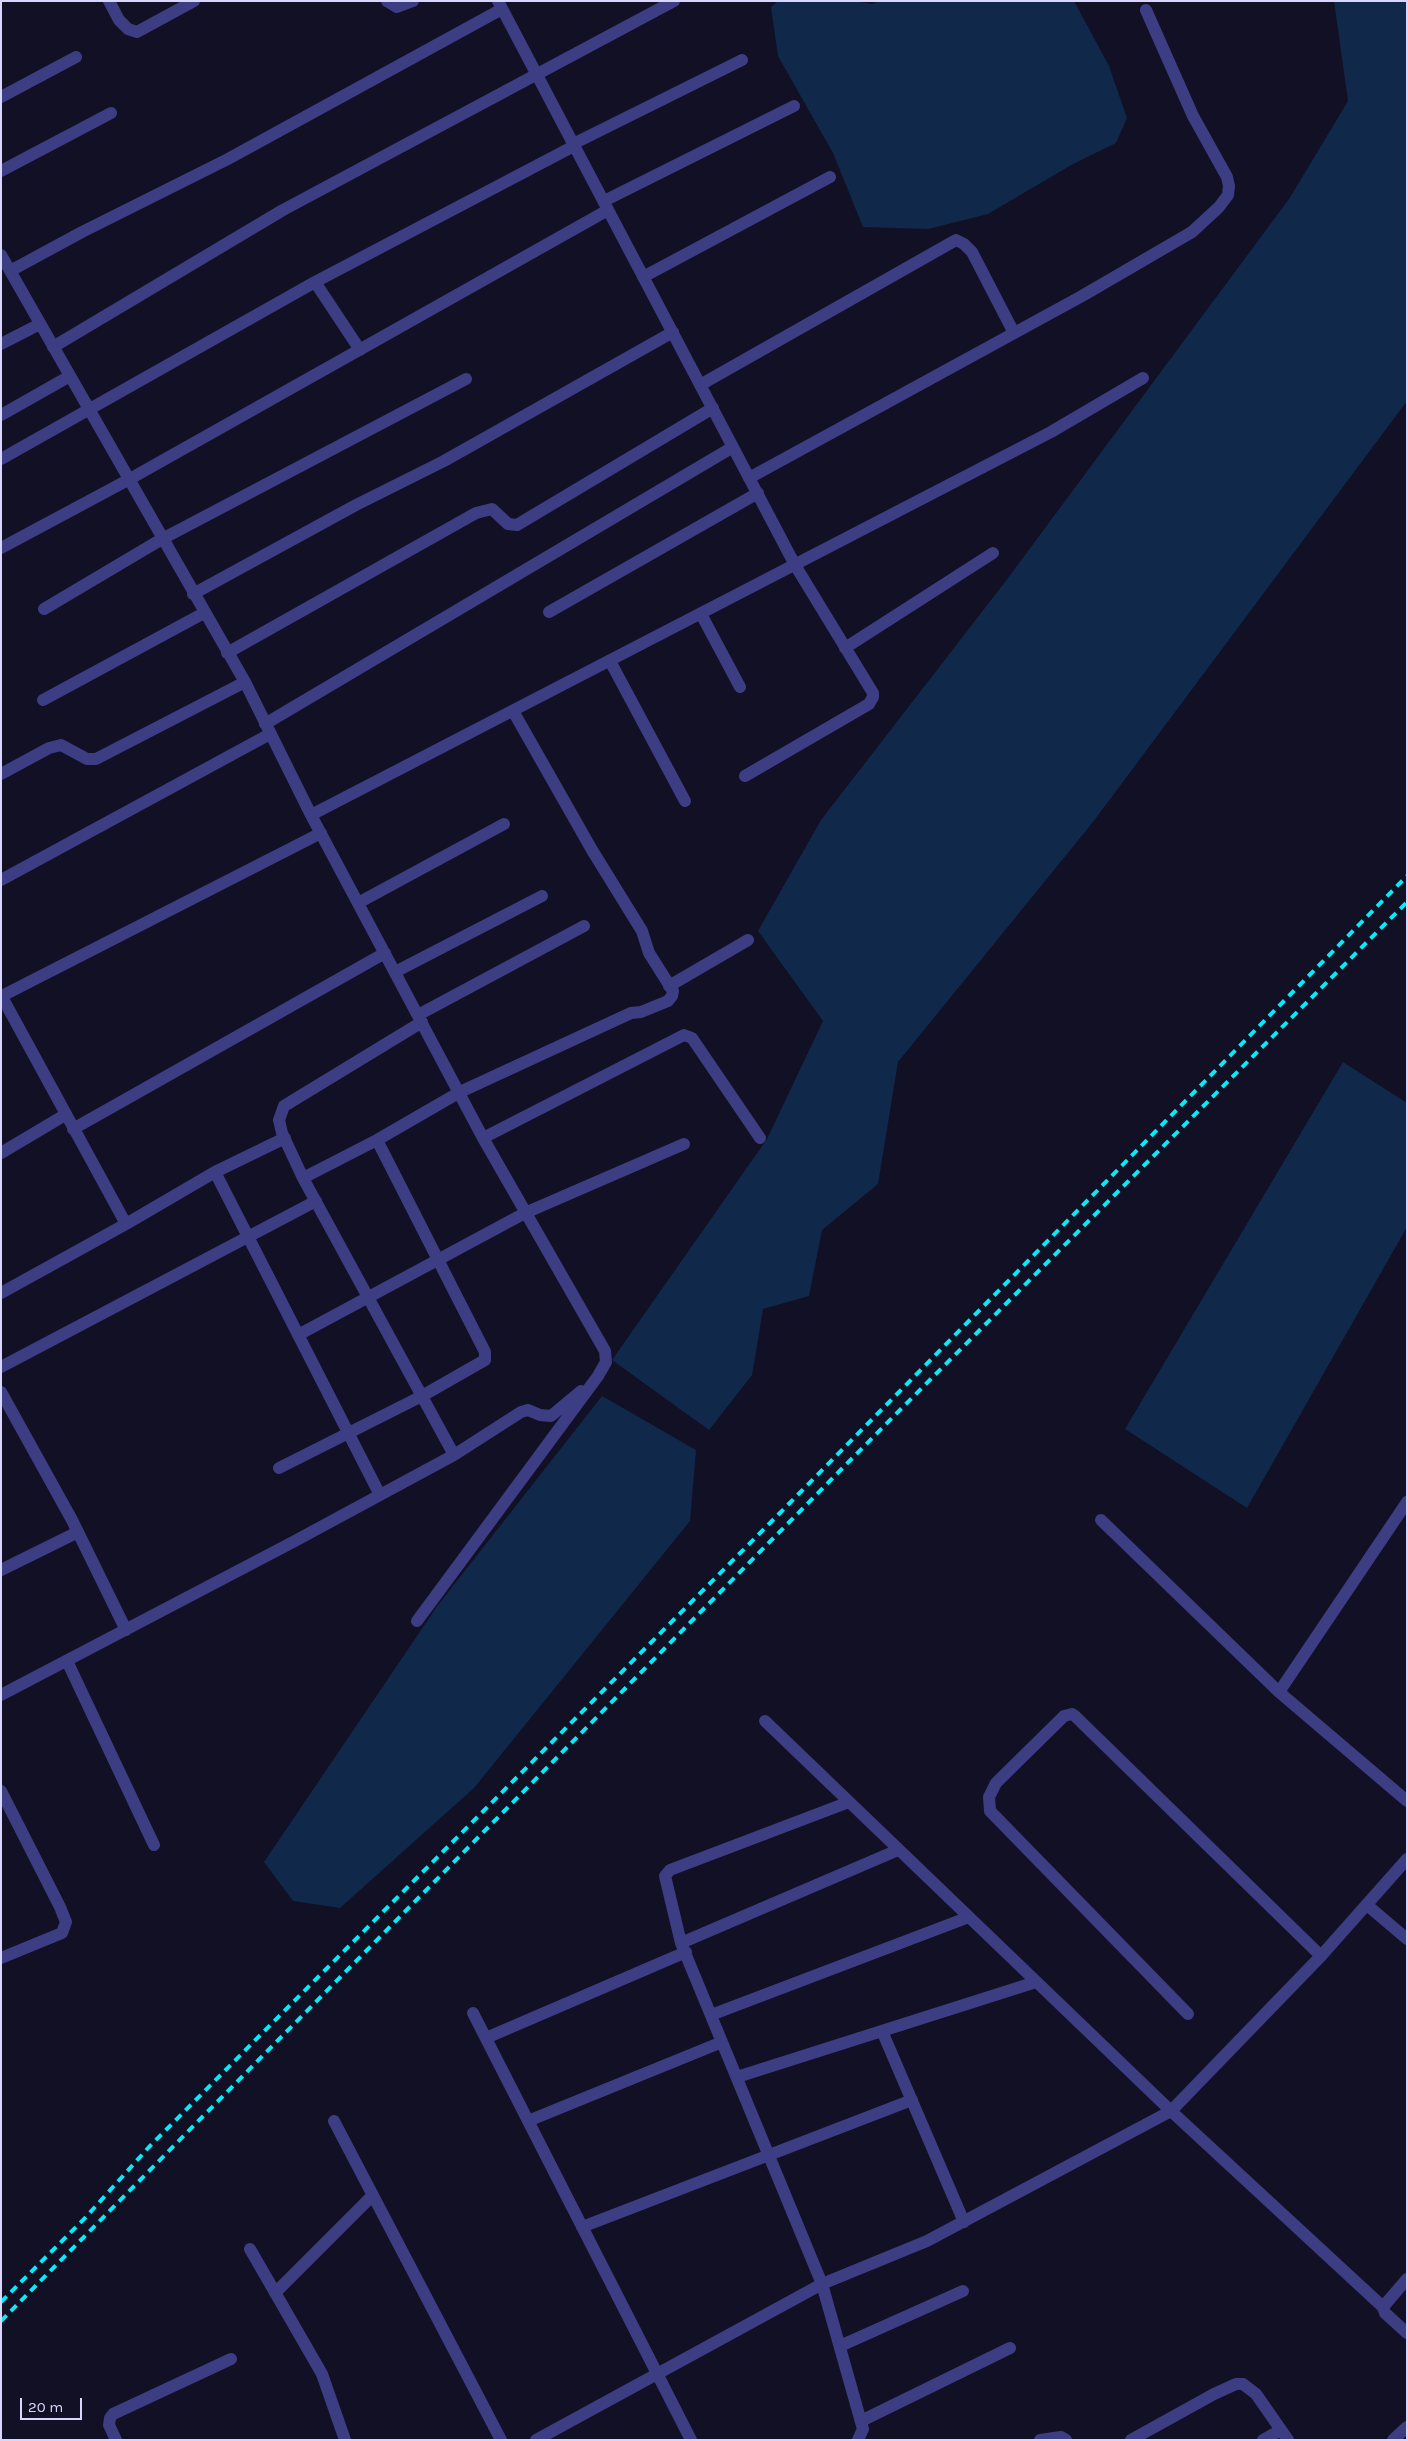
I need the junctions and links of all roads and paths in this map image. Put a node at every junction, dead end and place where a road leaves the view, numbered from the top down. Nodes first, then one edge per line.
1 (109, 1) edge
2 (194, 1) edge
3 (387, 1) edge
4 (413, 1) edge
5 (674, 1) edge
6 (500, 5) edge
7 (1146, 10) dead end
8 (76, 57) dead end
9 (742, 60) dead end
10 (537, 75) junction
11 (1, 97) edge
12 (794, 106) dead end
13 (111, 113) dead end
14 (574, 145) junction
15 (1, 171) edge
16 (830, 177) dead end
17 (606, 206) junction
18 (1, 255) edge
19 (10, 271) junction
20 (643, 277) junction
21 (315, 282) junction
22 (40, 324) junction
23 (673, 332) junction
24 (1014, 333) junction
25 (1, 344) edge
26 (53, 347) junction
27 (360, 350) junction
28 (70, 376) junction
29 (1143, 378) dead end
30 (466, 379) dead end
31 (700, 385) junction
32 (713, 408) junction
33 (89, 411) junction
34 (1, 415) edge
35 (733, 447) junction
36 (1, 459) edge
37 (750, 478) junction
38 (128, 480) junction
39 (758, 493) junction
40 (162, 540) junction
41 (1, 548) edge
42 (993, 553) dead end
43 (795, 565) junction
44 (193, 594) junction
45 (44, 609) dead end
46 (549, 612) dead end
47 (204, 613) junction
48 (701, 614) junction
49 (846, 648) junction
50 (227, 653) junction
51 (610, 661) junction
52 (245, 682) junction
53 (740, 687) dead end
54 (44, 700) dead end
55 (513, 711) junction
56 (268, 729) junction
57 (1, 774) edge
58 (745, 776) dead end
59 (685, 801) dead end
60 (311, 815) junction
61 (504, 824) dead end
62 (321, 833) junction
63 (1, 880) edge
64 (542, 896) dead end
65 (358, 903) junction
66 (584, 926) dead end
67 (748, 940) dead end
68 (385, 953) junction
69 (396, 972) junction
70 (669, 986) junction
71 (3, 1001) edge
72 (420, 1018) junction
73 (460, 1092) junction
74 (65, 1115) junction
75 (73, 1129) junction
76 (284, 1138) junction
77 (483, 1138) junction
78 (760, 1138) dead end
79 (377, 1140) junction
80 (684, 1144) dead end
81 (1, 1153) edge
82 (214, 1172) junction
83 (303, 1178) junction
84 (316, 1200) junction
85 (525, 1213) junction
86 (126, 1224) junction
87 (248, 1238) junction
88 (438, 1260) junction
89 (1, 1293) edge
90 (368, 1298) junction
91 (298, 1335) junction
92 (1, 1367) edge
93 (598, 1376) junction
94 (1, 1392) edge
95 (422, 1396) junction
96 (348, 1432) junction
97 (454, 1455) junction
98 (279, 1468) dead end
99 (380, 1495) junction
100 (1407, 1502) edge
101 (1101, 1520) dead end
102 (78, 1532) junction
103 (1, 1570) edge
104 (418, 1621) dead end
105 (126, 1630) junction
106 (67, 1660) junction
107 (1280, 1692) junction
108 (1, 1695) edge
109 (765, 1721) dead end
110 (1, 1791) edge
111 (1407, 1801) edge
112 (849, 1802) junction
113 (154, 1846) dead end
114 (898, 1850) junction
115 (1407, 1859) edge
116 (1367, 1905) junction
117 (969, 1917) junction
118 (1407, 1939) edge
119 (684, 1948) junction
120 (1321, 1956) junction
121 (1, 1958) edge
122 (1036, 1982) junction
123 (473, 2013) dead end
124 (1188, 2014) dead end
125 (711, 2015) junction
126 (882, 2031) junction
127 (486, 2038) junction
128 (722, 2042) junction
129 (737, 2077) junction
130 (912, 2100) junction
131 (1171, 2111) junction
132 (334, 2121) dead end
133 (528, 2121) junction
134 (769, 2155) junction
135 (373, 2195) junction
136 (964, 2222) junction
137 (582, 2227) junction
138 (250, 2250) dead end
139 (1407, 2279) edge
140 (822, 2284) junction
141 (963, 2291) dead end
142 (275, 2293) junction
143 (1383, 2307) junction
144 (1407, 2332) edge
145 (840, 2346) junction
146 (1010, 2348) dead end
147 (231, 2359) dead end
148 (658, 2375) junction
149 (861, 2421) junction
150 (1407, 2427) edge
151 (1284, 2435) edge
152 (116, 2440) edge
153 (345, 2440) edge
154 (501, 2440) edge
155 (536, 2440) edge
156 (691, 2440) edge
157 (858, 2440) edge
158 (1040, 2440) edge
159 (1066, 2440) edge
160 (1132, 2440) edge
161 (1263, 2440) edge
162 (1393, 2440) edge

1 - 2 street
3 - 4 street
5 - 10 street
6 - 10 street
6 - 19 street
7 - 24 street
8 - 11 street
9 - 14 street
10 - 14 street
10 - 26 street
12 - 17 street
13 - 15 street
14 - 17 street
14 - 21 street
16 - 20 street
17 - 20 street
17 - 27 street
18 - 19 street
19 - 22 street
20 - 23 street
21 - 27 street
21 - 33 street
22 - 25 street
22 - 26 street
23 - 31 street
23 - 44 street
24 - 31 street
24 - 37 street
26 - 28 street
27 - 38 street
28 - 33 street
28 - 34 street
29 - 43 street
30 - 40 street
31 - 32 street
32 - 35 street
32 - 50 street
33 - 36 street
33 - 38 street
35 - 37 street
35 - 56 street
37 - 39 street
38 - 40 street
38 - 41 street
39 - 43 street
39 - 46 street
40 - 44 street
40 - 45 street
42 - 49 street
43 - 48 street
43 - 49 street
44 - 47 street
47 - 50 street
47 - 54 street
48 - 51 street
48 - 53 street
49 - 58 street
50 - 52 street
51 - 55 street
51 - 59 street
52 - 56 street
52 - 57 street
55 - 60 street
55 - 70 street
56 - 60 street
56 - 63 street
60 - 62 street
61 - 65 street
62 - 65 street
62 - 71 street
64 - 69 street
65 - 68 street
66 - 72 street
67 - 70 street
68 - 69 street
68 - 75 street
69 - 72 street
70 - 73 street
71 - 74 street
72 - 73 street
72 - 76 street
73 - 77 street
73 - 79 street
74 - 75 street
74 - 81 street
75 - 86 street
76 - 82 street
76 - 83 street
77 - 78 street
77 - 85 street
79 - 83 street
79 - 88 street
80 - 85 street
82 - 86 street
82 - 87 street
83 - 84 street
84 - 87 street
84 - 90 street
85 - 88 street
85 - 93 street
86 - 89 street
87 - 91 street
87 - 92 street
88 - 90 street
88 - 95 street
90 - 91 street
90 - 95 street
91 - 96 street
93 - 97 street
93 - 104 street
94 - 102 street
95 - 96 street
95 - 97 street
96 - 98 street
96 - 99 street
97 - 99 street
99 - 105 street
100 - 107 street
101 - 107 street
102 - 103 street
102 - 105 street
105 - 106 street
106 - 108 street
106 - 113 street
107 - 111 street
109 - 112 street
110 - 121 street
112 - 114 street
112 - 119 street
114 - 117 street
114 - 119 street
115 - 116 street
116 - 118 street
116 - 120 street
117 - 122 street
117 - 125 street
119 - 125 street
119 - 127 street
120 - 124 street
120 - 131 street
122 - 126 street
122 - 131 street
123 - 127 street
125 - 128 street
126 - 129 street
126 - 130 street
127 - 133 street
128 - 129 street
128 - 133 street
129 - 134 street
130 - 134 street
130 - 136 street
131 - 136 street
131 - 143 street
132 - 135 street
133 - 137 street
134 - 137 street
134 - 140 street
135 - 142 street
135 - 154 street
136 - 140 street
137 - 148 street
138 - 142 street
139 - 143 street
140 - 145 street
140 - 148 street
141 - 145 street
142 - 153 street
143 - 144 street
145 - 149 street
146 - 149 street
147 - 152 street
148 - 155 street
148 - 156 street
149 - 157 street
150 - 162 street
151 - 160 street
151 - 161 street
158 - 159 street

